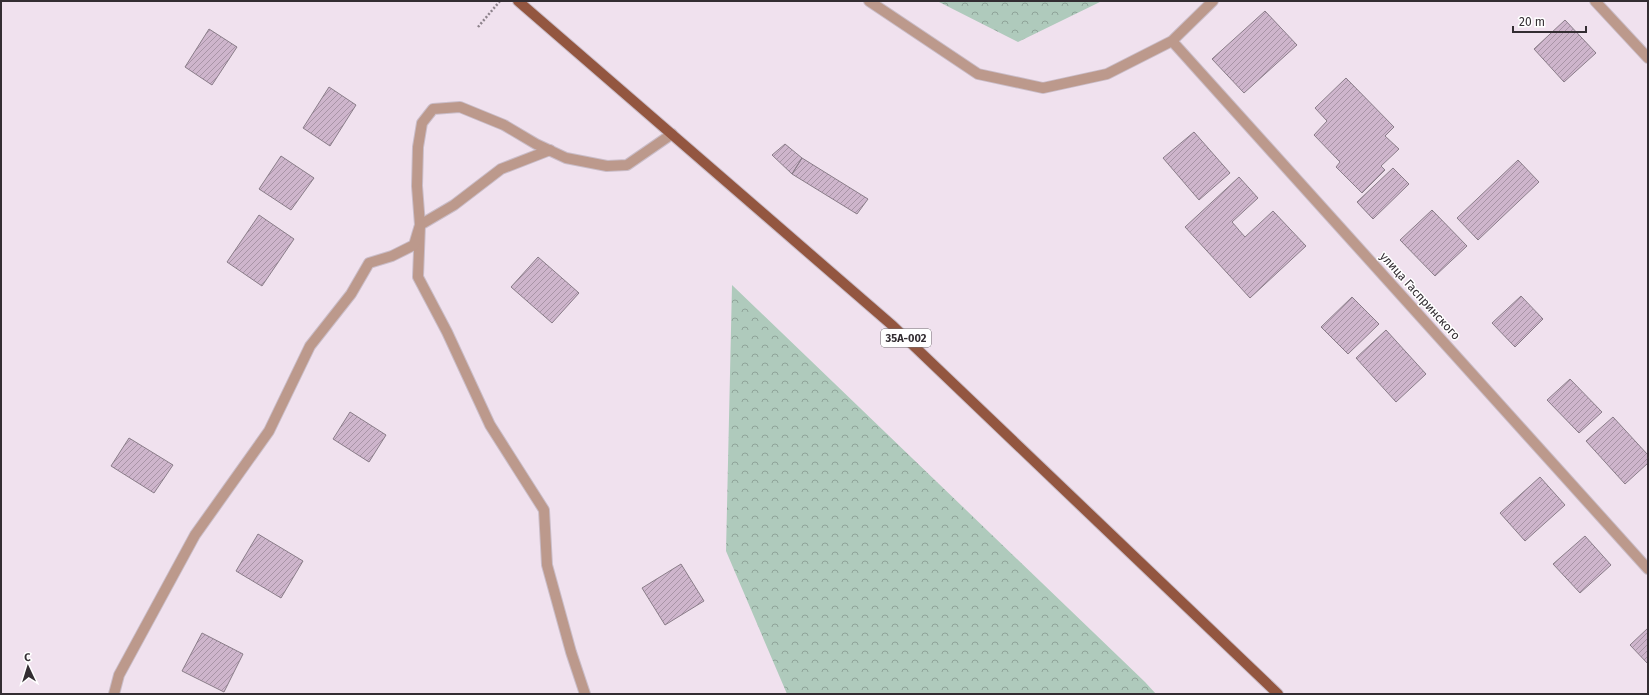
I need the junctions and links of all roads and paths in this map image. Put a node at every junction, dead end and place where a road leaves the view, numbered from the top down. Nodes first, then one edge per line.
1 (500, 1) edge
2 (518, 1) edge
3 (869, 1) edge
4 (1213, 1) edge
5 (1595, 1) edge
6 (478, 27) dead end
7 (1172, 41) junction
8 (1648, 58) edge
9 (672, 134) junction
10 (550, 150) junction
11 (420, 225) junction
12 (1648, 569) edge
13 (114, 694) edge
14 (585, 694) edge
15 (1278, 694) edge

1 - 6 path
2 - 9 main road, 35А-002
3 - 7 street
4 - 7 street
5 - 8 street
7 - 12 street, улица Гаспринского
9 - 10 street
9 - 15 main road, 35А-002
10 - 11 street
10 - 11 street
11 - 13 street
11 - 14 street

